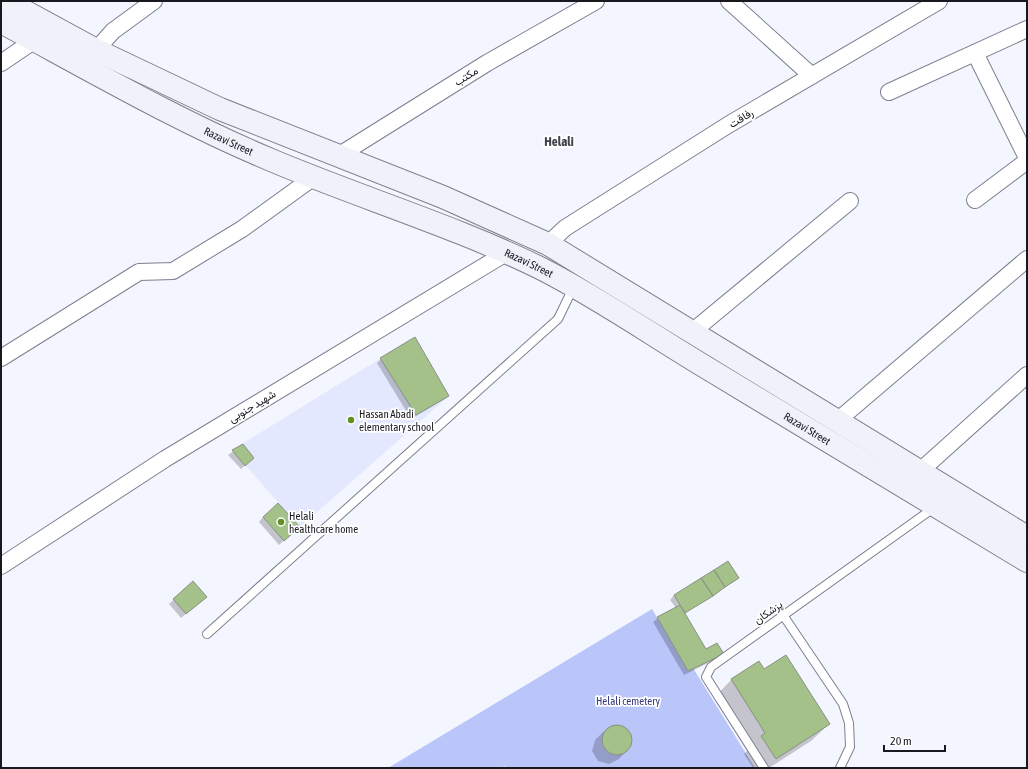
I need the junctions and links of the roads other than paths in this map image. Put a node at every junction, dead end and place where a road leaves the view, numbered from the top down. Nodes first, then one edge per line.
1 (6, 1) edge
2 (154, 1) edge
3 (596, 1) edge
4 (729, 1) edge
5 (939, 1) edge
6 (1, 22) edge
7 (1027, 29) edge
8 (35, 40) junction
9 (96, 50) junction
10 (975, 53) junction
11 (1, 63) edge
12 (812, 76) junction
13 (889, 92) dead end
14 (338, 156) junction
15 (1027, 158) edge
16 (1027, 161) edge
17 (314, 177) junction
18 (975, 200) dead end
19 (850, 201) dead end
20 (548, 244) junction
21 (506, 253) junction
22 (1027, 259) edge
23 (580, 277) junction
24 (692, 332) junction
25 (1, 358) edge
26 (1027, 375) edge
27 (837, 421) junction
28 (919, 472) junction
29 (935, 505) junction
30 (1027, 537) edge
31 (1027, 561) edge
32 (1, 566) edge
33 (783, 615) junction
34 (207, 634) dead end
35 (764, 768) edge
36 (840, 768) edge

1 - 9 street, Razavi Street
2 - 9 street
3 - 14 street, مکتب
4 - 12 street
5 - 12 street, رفاقت
6 - 8 street, Razavi Street
7 - 10 street
8 - 11 street
8 - 17 street, Razavi Street
9 - 14 street, Razavi Street
10 - 13 street
10 - 15 street
12 - 20 street, رفاقت
14 - 20 street, Razavi Street
16 - 18 street
17 - 21 street, Razavi Street
17 - 25 street
19 - 24 street
20 - 23 street, Razavi Street
21 - 23 street, Razavi Street
21 - 32 street, شهید جنوبی
22 - 27 street
23 - 24 street, Razavi Street
23 - 29 street, Razavi Street
23 - 34 lane
24 - 27 street, Razavi Street
26 - 28 street
27 - 28 street, Razavi Street
28 - 30 street, Razavi Street
29 - 31 street, Razavi Street
29 - 33 lane, پزشکان
33 - 35 lane, پزشکان
33 - 36 lane

